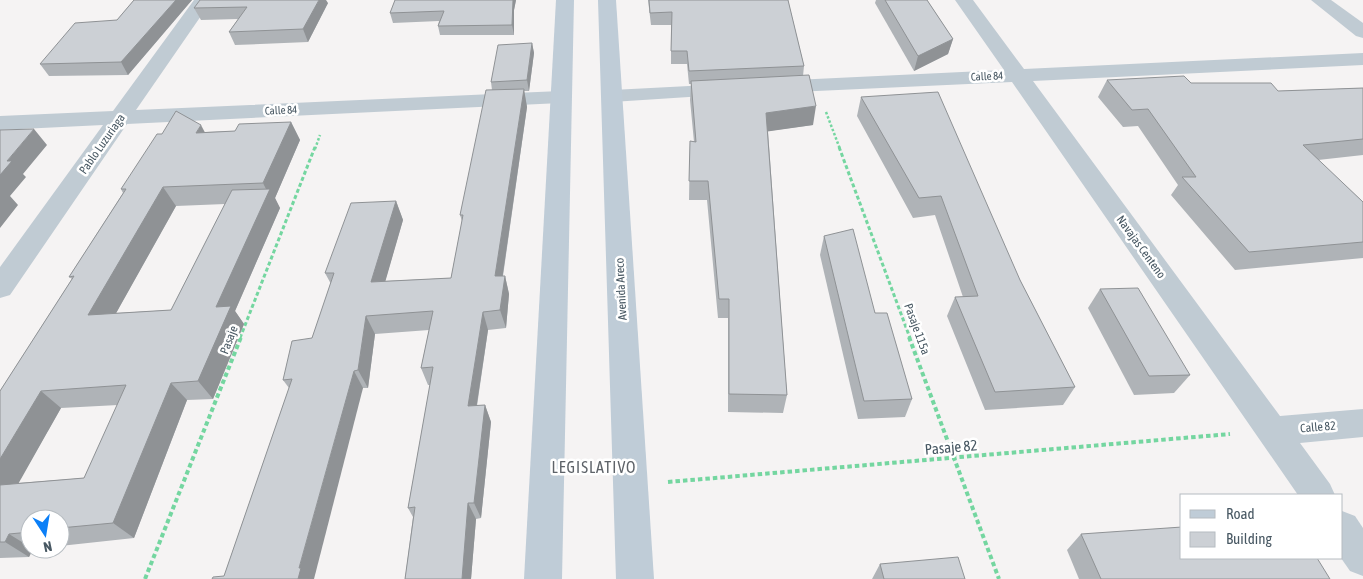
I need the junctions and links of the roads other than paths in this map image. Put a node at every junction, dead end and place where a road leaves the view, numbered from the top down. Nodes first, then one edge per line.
1 (204, 0) edge
2 (565, 0) edge
3 (607, 0) edge
4 (964, 0) edge
5 (1320, 0) edge
6 (1363, 32) edge
7 (1363, 58) edge
8 (1017, 75) junction
9 (612, 96) junction
10 (561, 97) junction
11 (120, 117) junction
12 (0, 123) edge
13 (0, 288) edge
14 (1363, 423) edge
15 (1273, 431) junction
16 (1317, 494) edge
17 (1343, 529) edge
18 (1363, 558) edge
19 (543, 579) edge
20 (635, 579) edge

1 - 11 street, Pablo Luzuriaga
2 - 10 main road
3 - 9 main road, Avenida Areco
4 - 8 street, Navajas Centeno
5 - 6 street
7 - 8 street, Calle 84
8 - 9 street, Calle 84
8 - 15 street, Navajas Centeno
9 - 20 main road, Avenida Areco
10 - 11 street, Calle 84
10 - 19 main road
11 - 12 street, Calle 84
11 - 13 street, Pablo Luzuriaga
14 - 15 street, Calle 82
15 - 16 street, Navajas Centeno
17 - 18 street

